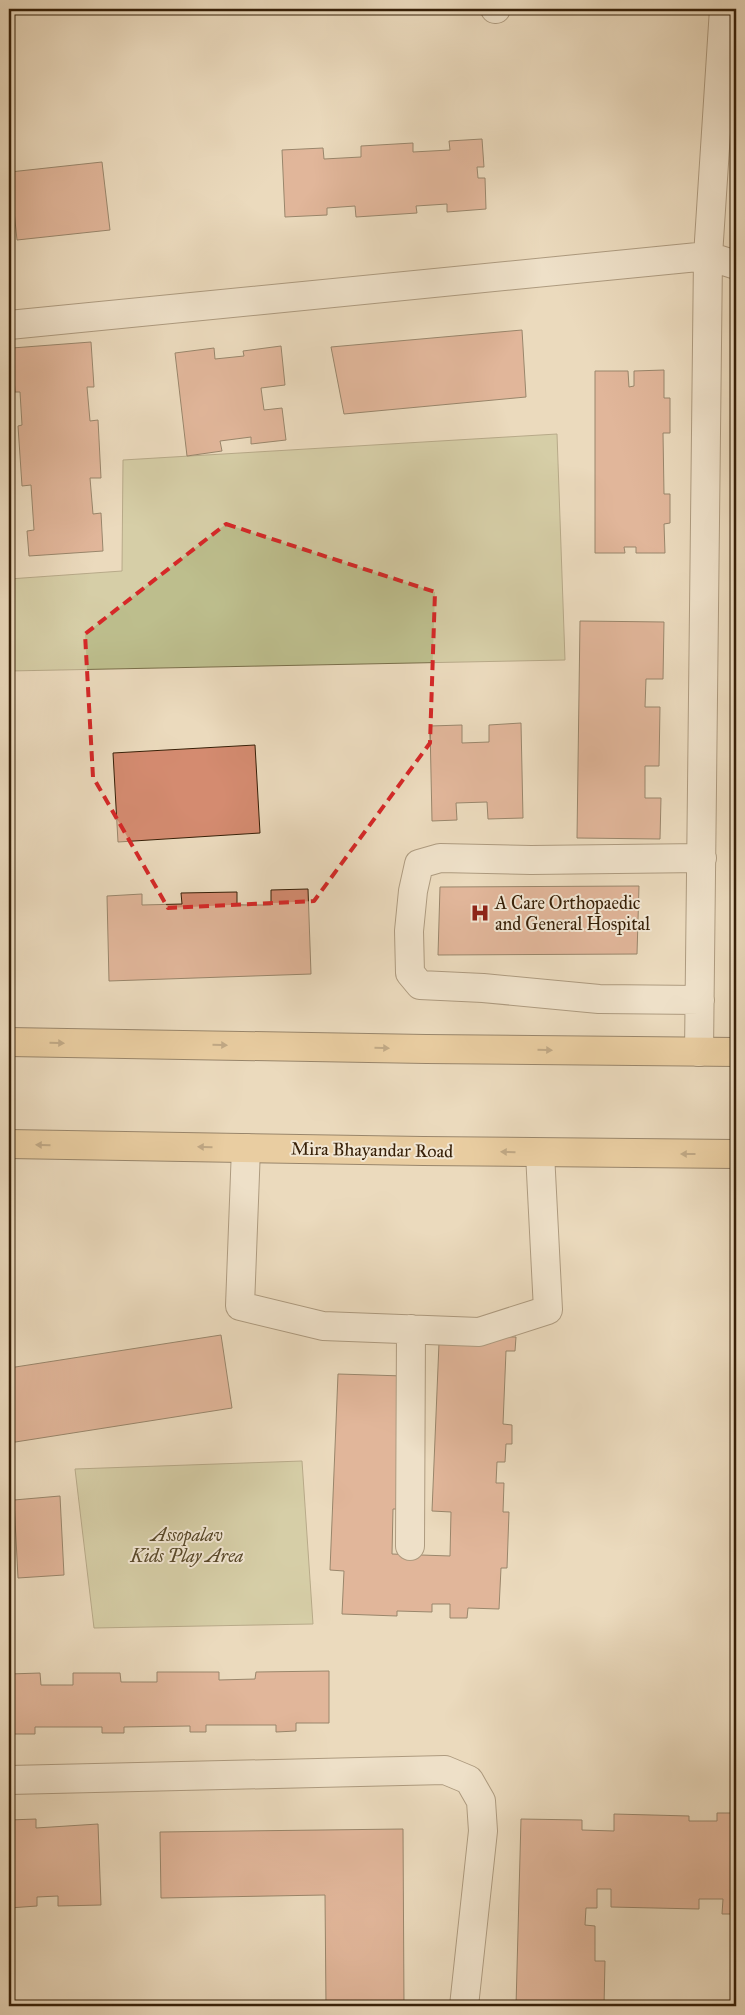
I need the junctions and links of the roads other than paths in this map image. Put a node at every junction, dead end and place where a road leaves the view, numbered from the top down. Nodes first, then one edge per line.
1 (724, 9) edge
2 (708, 256) junction
3 (736, 265) edge
4 (9, 325) edge
5 (702, 858) junction
6 (700, 1000) junction
7 (9, 1042) edge
8 (700, 1052) junction
9 (736, 1052) edge
10 (9, 1144) edge
11 (246, 1148) junction
12 (540, 1153) junction
13 (736, 1154) edge
14 (411, 1329) junction
15 (410, 1546) dead end
16 (9, 1780) edge
17 (464, 2006) edge

1 - 2 street
2 - 3 street
2 - 4 street
2 - 5 street
5 - 6 street
5 - 6 street
6 - 8 street
7 -> 8 main road
8 - 9 main road
11 -> 10 main road, Mira Bhayandar Road
12 -> 11 main road, Mira Bhayandar Road
11 - 14 street
13 -> 12 main road, Mira Bhayandar Road
12 - 14 street
14 - 15 street
16 - 17 street

